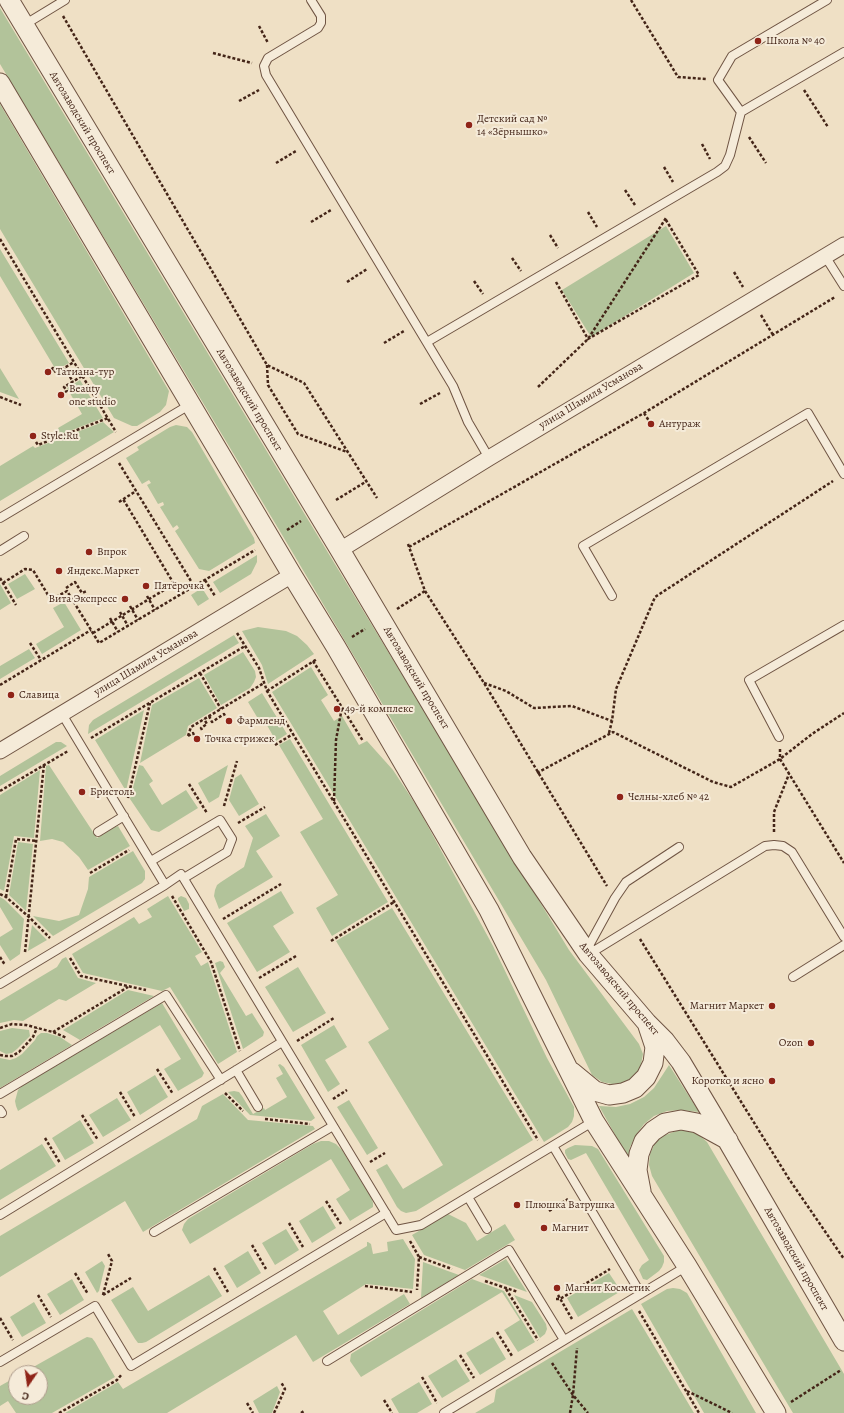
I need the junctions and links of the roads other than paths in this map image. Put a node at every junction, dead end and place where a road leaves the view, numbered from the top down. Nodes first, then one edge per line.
1 (9, 0) edge
2 (65, 0) edge
3 (311, 0) edge
4 (827, 0) edge
5 (24, 26) junction
6 (844, 52) edge
7 (0, 83) edge
8 (741, 112) junction
9 (844, 245) edge
10 (825, 256) junction
11 (844, 286) edge
12 (427, 342) junction
13 (191, 404) junction
14 (489, 458) junction
15 (844, 474) edge
16 (0, 518) edge
17 (24, 536) dead end
18 (340, 550) junction
19 (0, 551) edge
20 (292, 575) junction
21 (612, 596) dead end
22 (844, 625) edge
23 (62, 714) junction
24 (779, 737) dead end
25 (0, 751) edge
26 (124, 816) junction
27 (98, 832) dead end
28 (679, 847) dead end
29 (151, 861) junction
30 (184, 878) junction
31 (165, 884) junction
32 (844, 937) edge
33 (844, 946) edge
34 (587, 953) junction
35 (793, 977) dead end
36 (0, 984) edge
37 (647, 1023) junction
38 (284, 1045) junction
39 (567, 1068) junction
40 (236, 1070) junction
41 (221, 1080) junction
42 (0, 1094) edge
43 (258, 1107) dead end
44 (594, 1121) junction
45 (333, 1126) junction
46 (728, 1140) junction
47 (553, 1146) junction
48 (468, 1197) junction
49 (643, 1199) junction
50 (386, 1212) junction
51 (0, 1215) edge
52 (487, 1229) dead end
53 (154, 1232) dead end
54 (687, 1266) junction
55 (641, 1294) junction
56 (564, 1340) junction
57 (844, 1341) edge
58 (327, 1361) dead end
59 (0, 1362) edge
60 (782, 1409) edge
61 (442, 1410) edge

1 - 5 street, Автозаводский проспект
2 - 5 lane
3 - 12 lane
4 - 8 lane
5 - 18 street, Автозаводский проспект
6 - 8 lane
7 - 13 street
8 - 12 lane
9 - 10 street, улица Шамиля Усманова
10 - 11 lane
10 - 14 street, улица Шамиля Усманова
12 - 14 lane
13 - 16 lane
13 - 20 street
14 - 18 street, улица Шамиля Усманова
15 - 21 lane
17 - 19 lane
18 - 34 street, Автозаводский проспект
20 - 23 street, улица Шамиля Усманова
20 - 39 street
22 - 24 lane
23 - 25 street, улица Шамиля Усманова
23 - 26 lane
26 - 27 lane
26 - 29 lane
28 - 34 lane
29 - 30 lane
29 - 31 lane
30 - 31 lane
30 - 38 lane
31 - 36 lane
32 - 34 lane
33 - 35 lane
34 - 37 street, Автозаводский проспект
37 - 39 street
37 - 46 street, Автозаводский проспект
38 - 40 lane
38 - 45 lane
39 - 44 street
40 - 41 lane
40 - 43 lane
41 - 42 lane
41 - 51 lane
44 - 47 lane
44 - 49 street
45 - 50 lane
45 - 53 lane
46 - 49 street
46 - 57 street, Автозаводский проспект
47 - 48 lane
47 - 55 lane
48 - 50 lane
48 - 52 lane
49 - 54 street
50 - 59 lane
54 - 55 lane
54 - 60 street
55 - 56 lane
56 - 58 lane
56 - 61 lane

